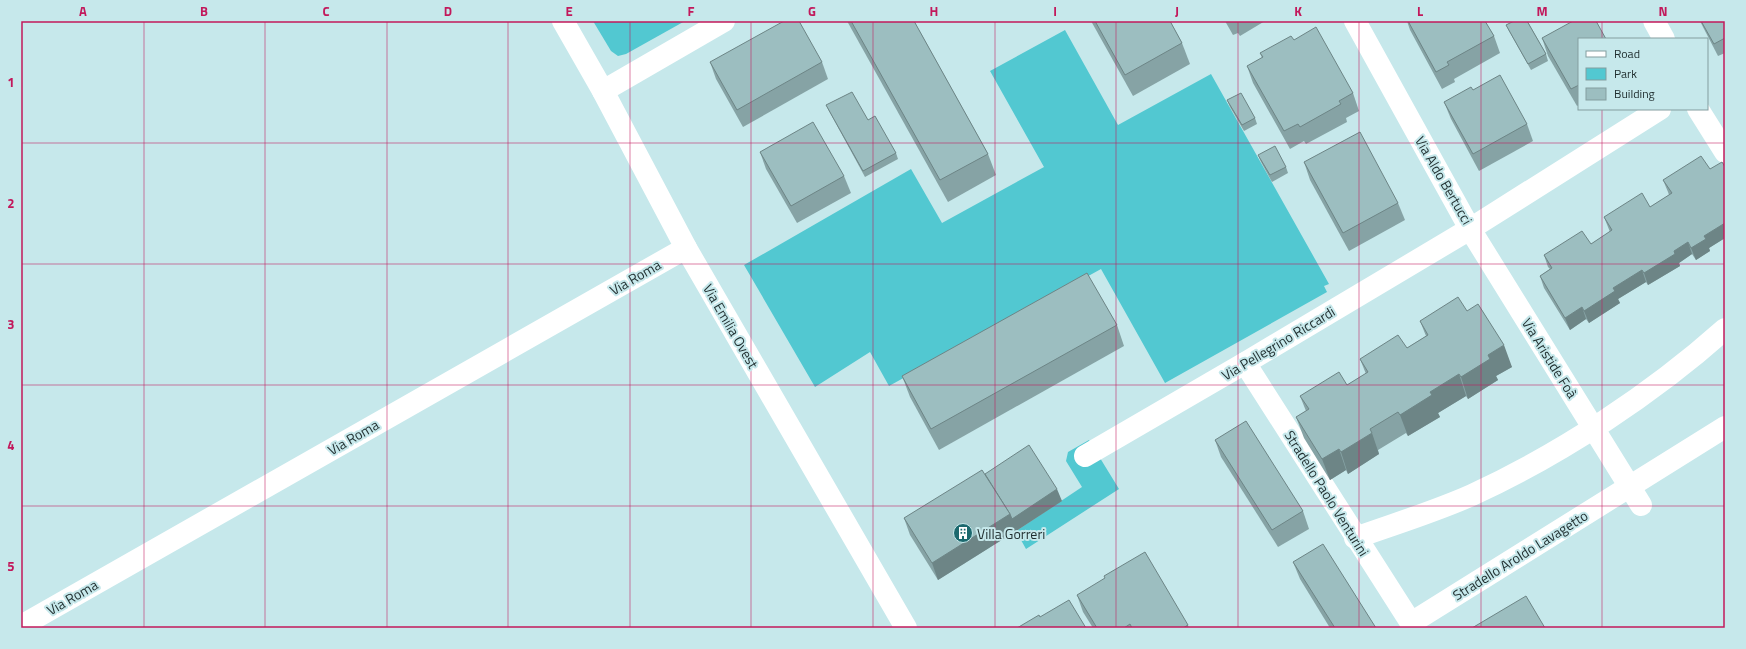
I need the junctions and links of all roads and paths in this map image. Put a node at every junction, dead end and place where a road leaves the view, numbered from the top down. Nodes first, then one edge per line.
1 (563, 21) edge
2 (724, 21) edge
3 (1355, 21) edge
4 (1654, 21) edge
5 (1663, 38) edge
6 (603, 91) junction
7 (1658, 110) edge
8 (1699, 110) edge
9 (1722, 139) edge
10 (1470, 229) junction
11 (686, 248) junction
12 (1725, 329) edge
13 (1244, 363) junction
14 (1593, 427) junction
15 (1725, 427) edge
16 (1085, 456) dead end
17 (1630, 486) junction
18 (1641, 505) dead end
19 (1355, 538) junction
20 (1410, 623) joint
21 (21, 626) edge
22 (906, 628) edge

1 - 6 street, Via Emilia Ovest
2 - 6 street
3 - 10 street, Via Aldo Bertucci
4 - 5 street
6 - 11 street, Via Emilia Ovest
7 - 10 street, Via Aldo Bertucci
8 - 9 street
10 - 13 street, Via Pellegrino Riccardi
10 - 14 street, Via Aristide Foà
11 - 21 street, Via Roma
11 - 22 street, Via Emilia Ovest
12 - 14 street
13 - 16 street, Via Pellegrino Riccardi
13 - 19 street, Stradello Paolo Venturini
14 - 17 street, Via Aristide Foà
14 - 19 street
15 - 17 street, Stradello Aroldo Lavagetto
17 - 18 street, Via Aristide Foà
17 - 20 street, Stradello Aroldo Lavagetto
19 - 20 street, Stradello Paolo Venturini

